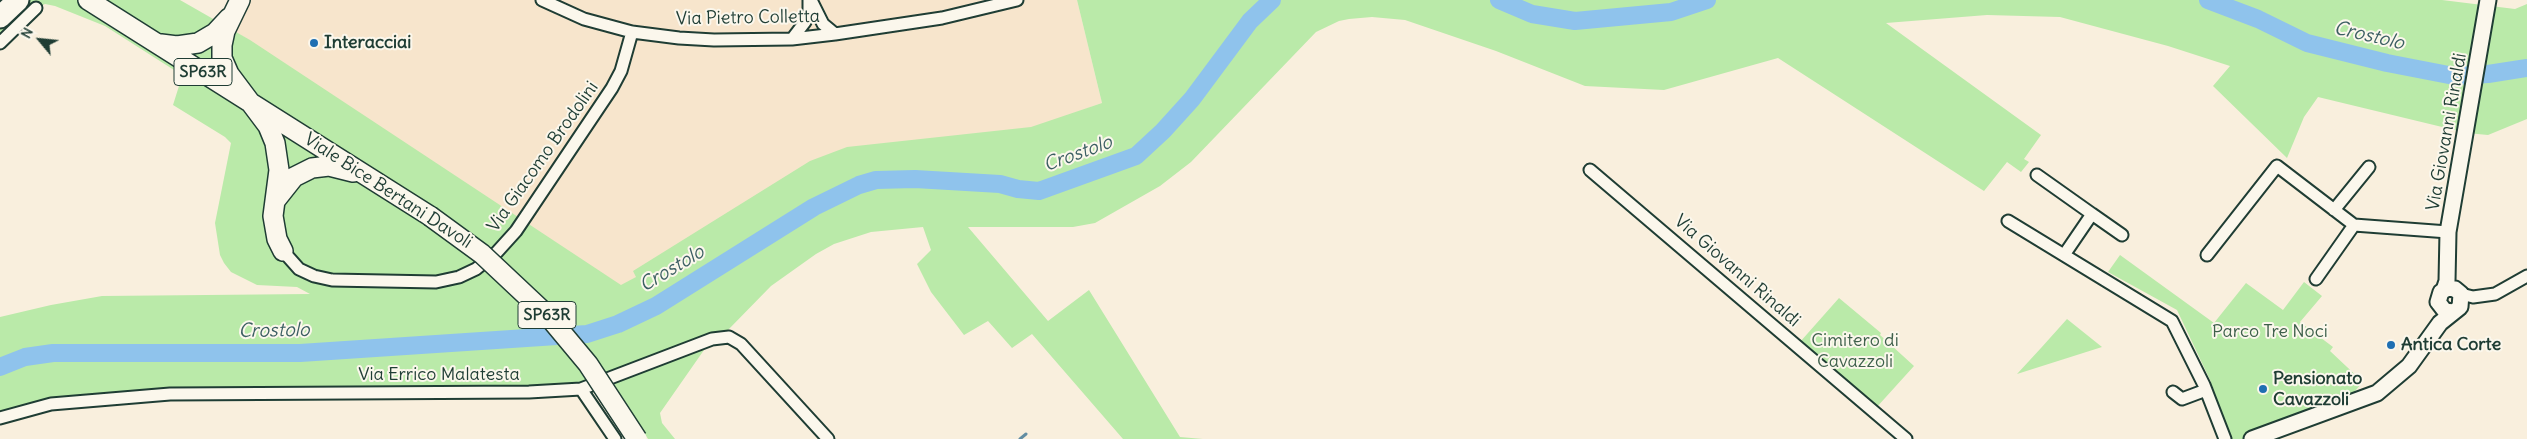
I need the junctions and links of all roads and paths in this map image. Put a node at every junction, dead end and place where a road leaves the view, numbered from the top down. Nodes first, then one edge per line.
1 (88, 0) edge
2 (542, 0) edge
3 (810, 0) edge
4 (1016, 0) edge
5 (2488, 0) edge
6 (27, 4) edge
7 (235, 8) edge
8 (0, 17) edge
9 (632, 32) junction
10 (834, 34) junction
11 (792, 39) junction
12 (0, 42) edge
13 (158, 44) junction
14 (248, 100) junction
15 (2369, 167) dead end
16 (1590, 170) dead end
17 (366, 175) junction
18 (2037, 175) dead end
19 (273, 204) junction
20 (2334, 210) junction
21 (2092, 214) junction
22 (2008, 221) dead end
23 (2354, 225) junction
24 (2448, 232) junction
25 (2122, 235) dead end
26 (283, 251) joint
27 (2064, 255) junction
28 (2207, 255) dead end
29 (2527, 276) edge
30 (2316, 279) dead end
31 (2456, 300) junction
32 (581, 389) junction
33 (2206, 390) junction
34 (2173, 392) dead end
35 (0, 418) edge
36 (615, 439) edge
37 (637, 439) edge
38 (828, 439) edge
39 (1906, 439) edge
40 (2225, 439) edge
41 (2252, 439) edge

1 - 13 highway, Viale Bice Bertani Davoli / SP63R
2 - 9 street, Via Pietro Colletta
3 - 10 street
3 - 11 street
4 - 10 street, Via Pietro Colletta
5 - 24 street, Via Giovanni Rinaldi
6 - 8 highway
6 - 12 street
7 - 13 highway
7 - 14 highway
9 - 11 street, Via Pietro Colletta
9 - 26 street, Via Giacomo Brodolini
10 - 11 street, Via Pietro Colletta
13 - 14 highway, Viale Bice Bertani Davoli / SP63R
14 - 17 highway, Viale Bice Bertani Davoli / SP63R
14 - 19 highway
15 - 20 street
16 - 39 street, Via Giovanni Rinaldi
17 - 19 highway
17 - 37 highway, Viale Bice Bertani Davoli / SP63R, bridge
18 - 21 street
19 - 26 highway
20 - 23 street
20 - 28 street
21 - 25 street
21 - 27 street
22 - 27 street
23 - 24 street
23 - 30 street
24 - 31 street, Via Giovanni Rinaldi
27 - 33 street
29 - 31 street
31 - 41 street
32 - 35 street, Via Errico Malatesta
32 - 36 street
32 - 38 street, Via Errico Malatesta
33 - 34 street
33 - 40 street

